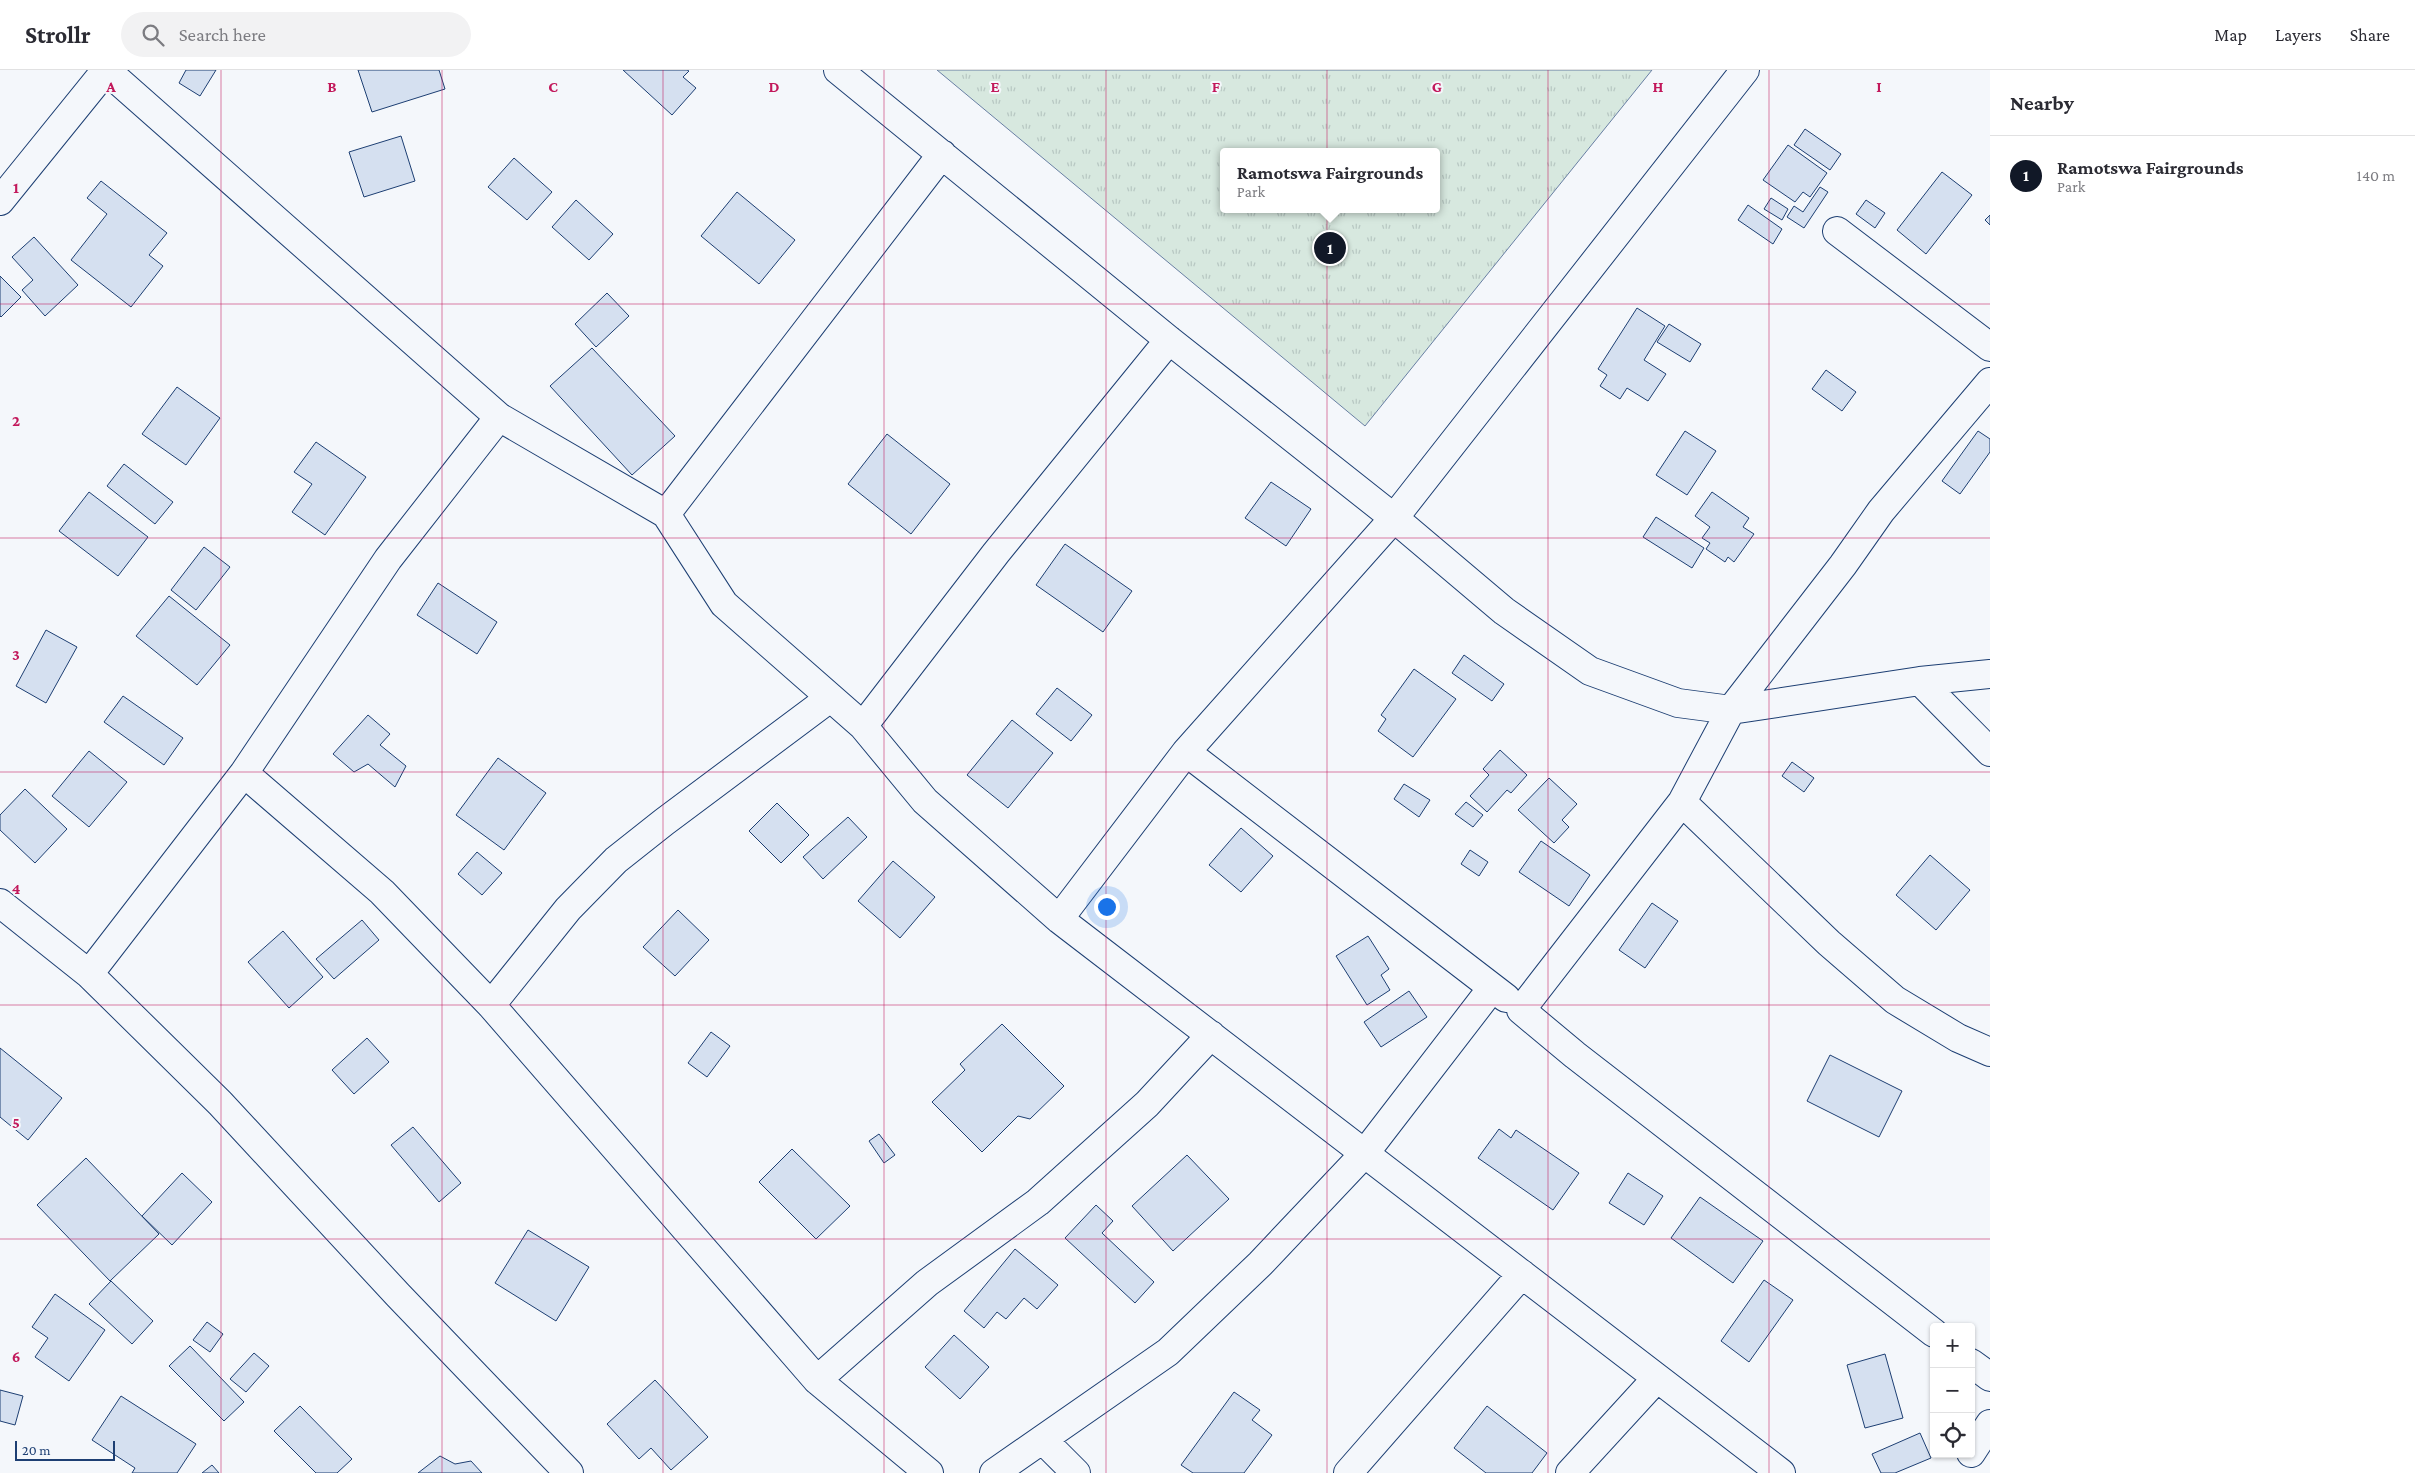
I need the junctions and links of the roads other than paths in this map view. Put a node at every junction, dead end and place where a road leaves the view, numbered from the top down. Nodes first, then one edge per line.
1 (106, 70) edge
2 (838, 70) edge
3 (1745, 70) edge
4 (942, 154) junction
5 (0, 201) edge
6 (1837, 231) dead end
7 (1169, 340) junction
8 (1990, 347) edge
9 (1990, 382) edge
10 (499, 417) junction
11 (666, 514) junction
12 (1394, 518) junction
13 (1990, 674) edge
14 (1920, 681) junction
15 (830, 698) junction
16 (1731, 710) junction
17 (863, 726) junction
18 (1186, 752) junction
19 (1990, 752) edge
20 (244, 773) junction
21 (1682, 802) junction
22 (0, 904) edge
23 (1059, 919) junction
24 (89, 974) junction
25 (1492, 988) junction
26 (490, 1005) junction
27 (1521, 1010) junction
28 (1211, 1035) junction
29 (1990, 1052) edge
30 (1365, 1153) junction
31 (1522, 1274) junction
32 (1930, 1330) edge
33 (1975, 1365) edge
34 (1990, 1377) edge
35 (1657, 1378) junction
36 (818, 1380) junction
37 (1990, 1424) edge
38 (1043, 1440) junction
39 (1975, 1448) edge
40 (1968, 1458) edge
41 (569, 1473) edge
42 (929, 1473) edge
43 (994, 1473) edge
44 (1076, 1473) edge
45 (1348, 1473) edge
46 (1570, 1473) edge
47 (1781, 1473) edge
48 (1959, 1473) edge

1 - 5 street
1 - 10 street
2 - 4 street
3 - 12 street
4 - 7 street
4 - 11 street
6 - 8 street
7 - 12 street
7 - 17 street
9 - 16 street
10 - 11 street
10 - 20 street
11 - 15 street
12 - 16 street
12 - 18 street
13 - 14 street
14 - 16 street
14 - 19 street
15 - 17 street
15 - 26 street
16 - 21 street
17 - 23 street
18 - 23 street
18 - 25 street
20 - 24 street
20 - 26 street
21 - 27 street
21 - 29 street
22 - 24 street
23 - 28 street
24 - 41 street
25 - 27 street
25 - 30 street
26 - 36 street
27 - 32 street
28 - 30 street
28 - 36 street
30 - 31 street
30 - 38 street
31 - 35 street
31 - 45 street
33 - 34 street
35 - 46 street
35 - 47 street
36 - 42 street
37 - 39 street
38 - 43 street
38 - 44 street
40 - 48 street

